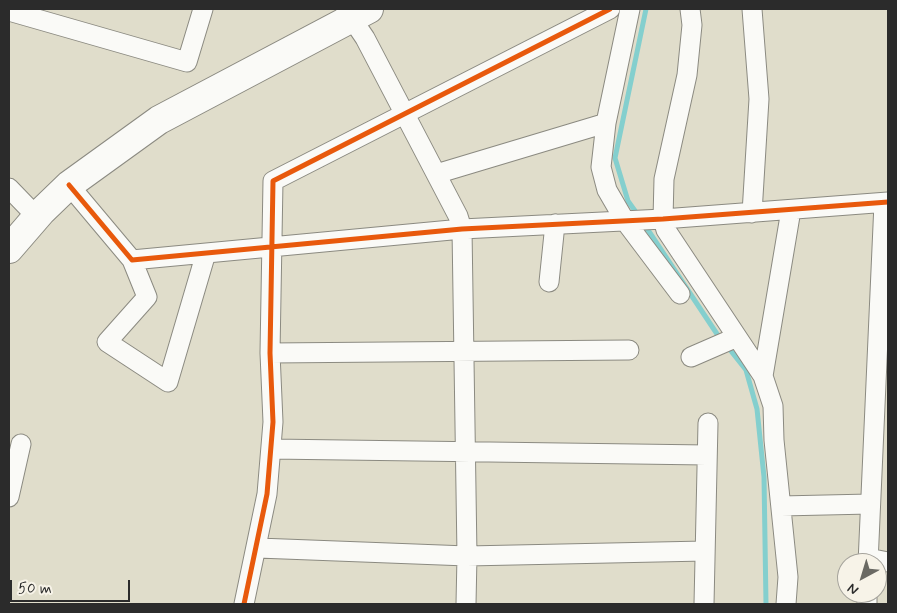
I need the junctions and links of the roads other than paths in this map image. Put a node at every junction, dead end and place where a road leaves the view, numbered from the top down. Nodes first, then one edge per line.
1 (203, 9) edge
2 (610, 9) edge
3 (630, 9) edge
4 (690, 9) edge
5 (752, 9) edge
6 (9, 11) edge
7 (355, 12) edge
8 (405, 115) junction
9 (606, 124) junction
10 (436, 174) junction
11 (70, 185) junction
12 (9, 188) edge
13 (886, 202) edge
14 (791, 210) junction
15 (752, 213) junction
16 (37, 217) junction
17 (658, 219) junction
18 (628, 221) junction
19 (555, 224) junction
20 (462, 229) junction
21 (272, 246) junction
22 (9, 249) edge
23 (206, 253) junction
24 (132, 260) junction
25 (550, 282) dead end
26 (680, 294) dead end
27 (884, 305) edge
28 (736, 338) junction
29 (629, 350) dead end
30 (464, 352) junction
31 (270, 353) junction
32 (691, 357) dead end
33 (763, 376) junction
34 (708, 423) dead end
35 (21, 444) dead end
36 (271, 449) junction
37 (466, 453) junction
38 (707, 454) junction
39 (9, 496) edge
40 (870, 504) junction
41 (781, 506) junction
42 (258, 548) junction
43 (705, 551) junction
44 (868, 553) edge
45 (467, 556) junction
46 (244, 604) edge
47 (466, 604) edge
48 (704, 604) edge
49 (786, 604) edge

1 - 6 street
2 - 8 street
3 - 9 street
4 - 17 street
5 - 15 street
7 - 8 street
7 - 11 street
8 - 10 street
8 - 21 street
9 - 10 street
9 - 18 street
10 - 20 street
11 - 16 street
11 - 24 street
12 - 16 street
13 - 14 street
13 - 27 street
14 - 15 street
14 - 33 street
15 - 17 street
16 - 22 street
17 - 18 street
17 - 28 street
18 - 19 street
18 - 26 street
19 - 20 street
19 - 25 street
20 - 21 street
20 - 30 street
21 - 23 street
21 - 31 street
23 - 24 street
23 - 24 street
27 - 40 street
28 - 32 street
28 - 33 street
29 - 30 street
30 - 31 street
30 - 37 street
31 - 36 street
33 - 41 street
34 - 38 street
35 - 39 street
36 - 37 street
36 - 42 street
37 - 38 street
37 - 45 street
38 - 43 street
40 - 41 street
40 - 44 street
41 - 49 street
42 - 45 street
42 - 46 street
43 - 45 street
43 - 48 street
45 - 47 street

